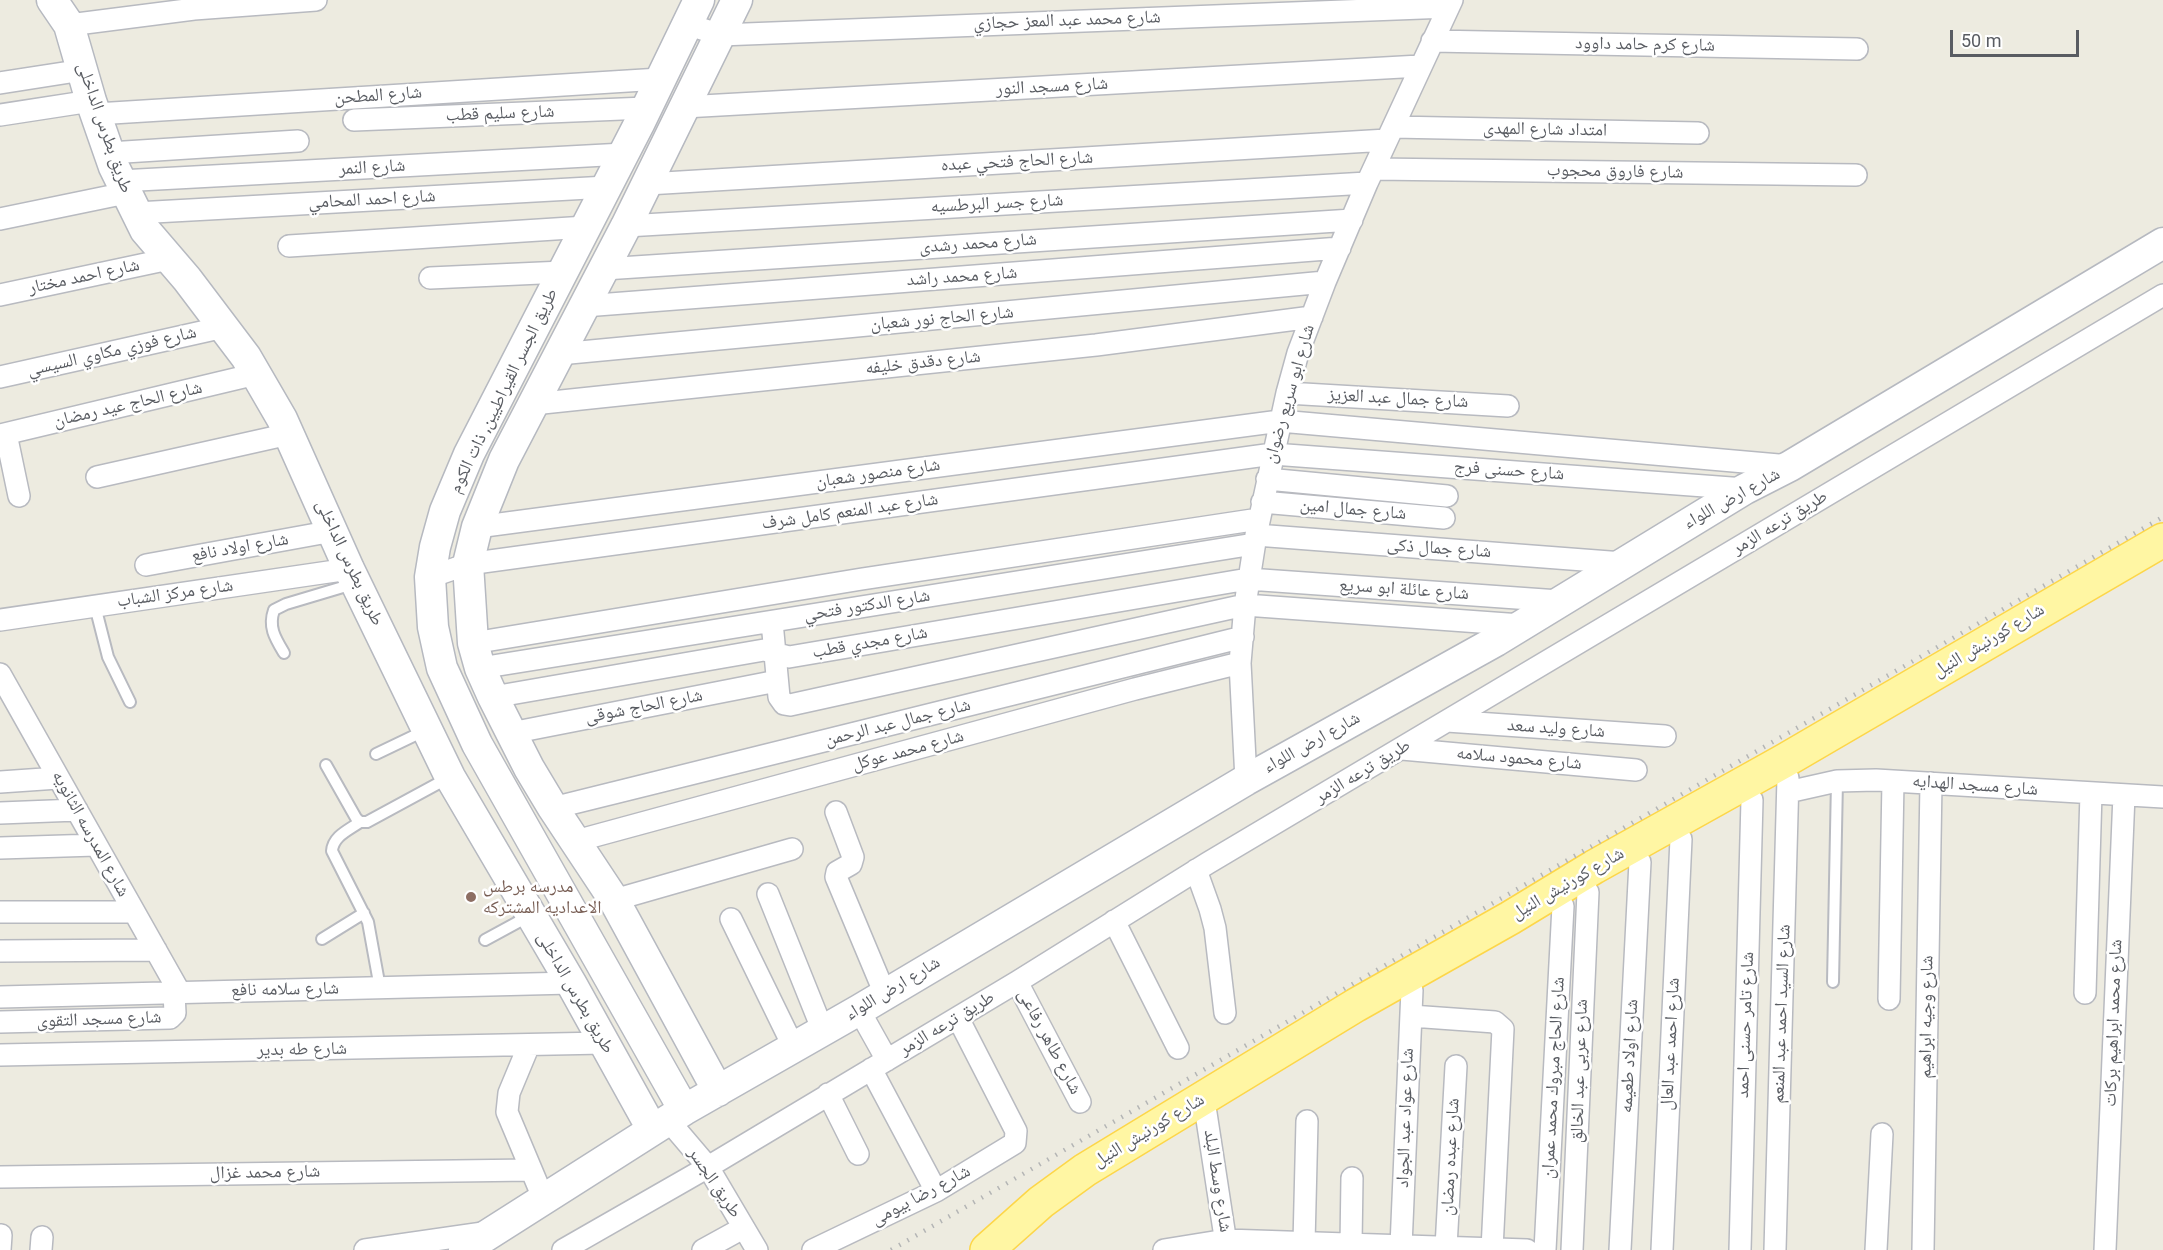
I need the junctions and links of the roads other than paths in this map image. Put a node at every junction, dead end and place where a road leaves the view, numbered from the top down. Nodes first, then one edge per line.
1 (316, 0) edge
2 (737, 0) edge
3 (1450, 3) edge
4 (194, 5) edge
5 (58, 7) edge
6 (693, 12) edge
7 (720, 35) junction
8 (1432, 41) junction
9 (1857, 49) dead end
10 (1420, 66) junction
11 (83, 70) junction
12 (660, 79) junction
13 (0, 82) edge
14 (684, 107) junction
15 (93, 108) junction
16 (0, 115) edge
17 (643, 116) junction
18 (354, 120) dead end
19 (1390, 133) junction
20 (1698, 133) dead end
21 (671, 134) junction
22 (298, 141) dead end
23 (109, 153) junction
24 (624, 154) junction
25 (1856, 175) dead end
26 (1371, 176) junction
27 (647, 184) junction
28 (607, 187) junction
29 (127, 196) junction
30 (0, 219) edge
31 (1352, 220) junction
32 (626, 226) junction
33 (586, 227) junction
34 (2163, 243) edge
35 (289, 246) dead end
36 (1340, 248) junction
37 (169, 259) junction
38 (604, 269) junction
39 (563, 272) junction
40 (430, 278) dead end
41 (1325, 282) junction
42 (0, 295) edge
43 (2163, 295) edge
44 (584, 306) junction
45 (1312, 316) junction
46 (224, 327) junction
47 (559, 354) junction
48 (256, 374) junction
49 (0, 377) edge
50 (1287, 393) junction
51 (533, 404) junction
52 (1508, 406) dead end
53 (1280, 421) junction
54 (3, 434) edge
55 (289, 434) junction
56 (469, 454) junction
57 (1273, 454) junction
58 (504, 460) junction
59 (1790, 466) junction
60 (1450, 467) junction
61 (97, 477) dead end
62 (1267, 478) junction
63 (1745, 489) junction
64 (19, 496) dead end
65 (1447, 496) junction
66 (1444, 518) junction
67 (1258, 525) junction
68 (477, 527) junction
69 (333, 531) junction
70 (2163, 540) edge
71 (1441, 549) junction
72 (2163, 562) edge
73 (1623, 563) junction
74 (468, 564) junction
75 (146, 565) dead end
76 (353, 576) junction
77 (430, 577) junction
78 (1248, 579) junction
79 (1559, 601) junction
80 (1245, 605) junction
81 (95, 606) junction
82 (0, 620) edge
83 (772, 622) junction
84 (1521, 625) junction
85 (1243, 637) junction
86 (284, 652) dead end
87 (776, 654) junction
88 (477, 656) junction
89 (1240, 663) junction
90 (0, 674) edge
91 (777, 681) junction
92 (493, 697) junction
93 (130, 702) dead end
94 (1447, 722) junction
95 (427, 730) junction
96 (511, 733) junction
97 (1665, 736) dead end
98 (1402, 749) junction
99 (376, 754) dead end
100 (326, 765) dead end
101 (1636, 770) dead end
102 (450, 777) junction
103 (58, 778) junction
104 (1246, 780) junction
105 (1893, 781) junction
106 (0, 782) edge
107 (1837, 782) junction
108 (1931, 783) junction
109 (1788, 785) junction
110 (2091, 794) junction
111 (2124, 795) junction
112 (2163, 797) edge
113 (1752, 800) junction
114 (552, 808) junction
115 (77, 810) junction
116 (836, 812) dead end
117 (0, 813) edge
118 (360, 822) junction
119 (1681, 839) junction
120 (576, 841) junction
121 (96, 845) junction
122 (0, 848) edge
123 (792, 849) dead end
124 (1640, 862) junction
125 (1196, 870) junction
126 (768, 894) dead end
127 (1575, 899) junction
128 (614, 900) junction
129 (0, 912) edge
130 (134, 912) junction
131 (364, 913) junction
132 (531, 915) junction
133 (731, 919) dead end
134 (1114, 921) junction
135 (322, 939) dead end
136 (485, 940) dead end
137 (156, 950) junction
138 (0, 951) edge
139 (1017, 982) junction
140 (1833, 982) dead end
141 (571, 983) junction
142 (380, 988) junction
143 (177, 993) junction
144 (2085, 993) dead end
145 (885, 994) junction
146 (0, 996) edge
147 (1889, 999) dead end
148 (1412, 1003) junction
149 (859, 1010) junction
150 (1225, 1013) dead end
151 (958, 1018) junction
152 (0, 1023) edge
153 (823, 1031) junction
154 (604, 1043) junction
155 (529, 1045) junction
156 (794, 1048) junction
157 (1178, 1048) dead end
158 (0, 1055) edge
159 (879, 1064) junction
160 (1456, 1066) dead end
161 (718, 1091) junction
162 (828, 1094) junction
163 (1080, 1102) dead end
164 (1206, 1113) junction
165 (668, 1119) junction
166 (1307, 1121) dead end
167 (1882, 1134) dead end
168 (858, 1154) dead end
169 (708, 1167) junction
170 (531, 1170) junction
171 (0, 1177) edge
172 (1352, 1178) dead end
173 (936, 1191) junction
174 (544, 1200) junction
175 (743, 1228) junction
176 (496, 1232) junction
177 (1304, 1243) junction
178 (1351, 1244) junction
179 (1227, 1245) edge
180 (1395, 1247) edge
181 (1453, 1248) edge
182 (1496, 1249) edge
183 (365, 1250) edge
184 (464, 1250) edge
185 (563, 1250) edge
186 (703, 1250) edge
187 (757, 1250) edge
188 (813, 1250) edge
189 (987, 1250) edge
190 (1011, 1250) edge
191 (1164, 1250) edge
192 (1527, 1250) edge
193 (1545, 1250) edge
194 (1572, 1250) edge
195 (1620, 1250) edge
196 (1662, 1250) edge
197 (1740, 1250) edge
198 (1775, 1250) edge
199 (1876, 1250) edge
200 (1923, 1250) edge
201 (2105, 1250) edge

1 - 4 street
2 - 7 street, طريق الجسر القيراطيين, ذات الكوم
3 - 7 street, شارع محمد عبد المعز حجازي
3 - 8 street, شارع ابو سريع رضوان
4 - 5 street
5 - 11 street, طريق بطرس الداخلى
6 - 7 street, شارع محمد عبد المعز حجازي
6 - 12 street, طريق الجسر القيراطيين, ذات الكوم
7 - 14 street, طريق الجسر القيراطيين, ذات الكوم
8 - 9 street, شارع كرم حامد داوود
8 - 10 street, شارع ابو سريع رضوان
10 - 14 street, شارع مسجد النور
10 - 19 street, شارع ابو سريع رضوان
11 - 13 street
11 - 15 street, طريق بطرس الداخلى
12 - 15 street, شارع المطحن
12 - 17 street, طريق الجسر القيراطيين, ذات الكوم
14 - 21 street, طريق الجسر القيراطيين, ذات الكوم
15 - 16 street, شارع المطحن
15 - 23 street, طريق بطرس الداخلى
17 - 18 street, شارع سليم قطب
17 - 21 street
17 - 24 street, طريق الجسر القيراطيين, ذات الكوم
19 - 20 street, امتداد شارع المهدى
19 - 26 street, شارع ابو سريع رضوان
19 - 27 street, شارع الحاج فتحي عبده
21 - 27 street, طريق الجسر القيراطيين, ذات الكوم
22 - 23 street
23 - 29 street, طريق بطرس الداخلى
24 - 28 street, طريق الجسر القيراطيين, ذات الكوم
24 - 29 street, شارع النمر
25 - 26 street, شارع فاروق محجوب
26 - 31 street, شارع ابو سريع رضوان
26 - 32 street, شارع جسر البرطسيه
27 - 32 street, طريق الجسر القيراطيين, ذات الكوم
28 - 29 street, شارع احمد المحامي
28 - 33 street, طريق الجسر القيراطيين, ذات الكوم
29 - 30 street
29 - 37 street, طريق بطرس الداخلى
31 - 36 street, شارع ابو سريع رضوان
31 - 38 street, شارع محمد رشدى
32 - 38 street, طريق الجسر القيراطيين, ذات الكوم
33 - 35 street
33 - 39 street, طريق الجسر القيراطيين, ذات الكوم
34 - 59 street, شارع ارض اللواء
36 - 41 street, شارع ابو سريع رضوان
36 - 44 street, شارع محمد راشد
37 - 42 street, شارع احمد مختار
37 - 46 street, طريق بطرس الداخلى
38 - 44 street, طريق الجسر القيراطيين, ذات الكوم
39 - 40 street
39 - 56 street, طريق الجسر القيراطيين, ذات الكوم
41 - 45 street, شارع ابو سريع رضوان
41 - 47 street, شارع الحاج نور شعبان
43 - 94 street, طريق ترعه الزمر
44 - 47 street, طريق الجسر القيراطيين, ذات الكوم
45 - 50 street, شارع ابو سريع رضوان
45 - 51 street, شارع دقدق خليفه
46 - 48 street, طريق بطرس الداخلى
46 - 49 street, شارع فوزي مكاوي السيسي
47 - 51 street, طريق الجسر القيراطيين, ذات الكوم
48 - 54 street, شارع الحاج عيد رمضان
48 - 55 street, طريق بطرس الداخلى
50 - 52 street, شارع جمال عبد العزيز
50 - 53 street, شارع ابو سريع رضوان
51 - 58 street, طريق الجسر القيراطيين, ذات الكوم
53 - 57 street, شارع ابو سريع رضوان
53 - 59 street, شارع منصور شعبان
53 - 68 street, شارع منصور شعبان
54 - 64 street
55 - 61 street
55 - 69 street, طريق بطرس الداخلى
56 - 58 street
56 - 77 street, طريق الجسر القيراطيين, ذات الكوم
57 - 60 street, شارع حسنى فرج
57 - 62 street, شارع ابو سريع رضوان
57 - 74 street, شارع عبد المنعم كامل شرف
58 - 68 street, طريق الجسر القيراطيين, ذات الكوم
59 - 63 street, شارع ارض اللواء
60 - 63 street, شارع حسنى فرج
60 - 65 street
62 - 65 street
62 - 67 street, شارع ابو سريع رضوان
63 - 73 street, شارع ارض اللواء
65 - 66 street
66 - 67 street, شارع جمال امين
66 - 71 street
67 - 71 street, شارع جمال ذكى
67 - 78 street, شارع ابو سريع رضوان
67 - 83 street, شارع الدكتور فتحي
67 - 88 street
68 - 74 street, طريق الجسر القيراطيين, ذات الكوم
69 - 75 street, شارع اولاد نافع
69 - 76 street, طريق بطرس الداخلى
70 - 189 main road, شارع كورنيش النيل
71 - 73 street, شارع جمال ذكى
72 - 109 main road, شارع كورنيش النيل
73 - 79 street, شارع ارض اللواء
74 - 77 street, شارع عبد المنعم كامل شرف
74 - 88 street, طريق الجسر القيراطيين, ذات الكوم
76 - 81 street, شارع مركز الشباب
76 - 86 lane
76 - 95 street, طريق بطرس الداخلى
77 - 165 street, طريق الجسر القيراطيين, ذات الكوم
78 - 79 street, شارع عائلة ابو سريع
78 - 80 street, شارع ابو سريع رضوان
78 - 87 street, شارع مجدي قطب
79 - 84 street, شارع ارض اللواء
80 - 84 street
80 - 85 street, شارع ابو سريع رضوان
80 - 91 street
81 - 82 street, شارع مركز الشباب
81 - 93 lane
83 - 87 street
83 - 88 street, شارع الدكتور فتحي
84 - 104 street, شارع ارض اللواء
85 - 89 street, شارع ابو سريع رضوان
85 - 114 street, شارع جمال عبد الرحمن
87 - 91 street
87 - 92 street, شارع مجدي قطب
88 - 92 street, طريق الجسر القيراطيين, ذات الكوم
89 - 104 street, شارع ابو سريع رضوان
89 - 120 street, شارع محمد عوكل
90 - 103 street, شارع المدرسه الثانويه
91 - 96 street, شارع الحاج شوقى
92 - 96 street, طريق الجسر القيراطيين, ذات الكوم
94 - 97 street, شارع وليد سعد
94 - 98 street, طريق ترعه الزمر
95 - 99 lane
95 - 102 street, طريق بطرس الداخلى
96 - 114 street, طريق الجسر القيراطيين, ذات الكوم
98 - 101 street, شارع محمود سلامه
98 - 125 street, طريق ترعه الزمر
100 - 118 lane
102 - 118 lane
102 - 132 street, طريق بطرس الداخلى
103 - 106 street
103 - 115 street, شارع المدرسه الثانويه
104 - 145 street, شارع ارض اللواء
105 - 107 street, شارع مسجد الهدايه
105 - 108 street, شارع مسجد الهدايه
105 - 147 street
107 - 109 street, شارع مسجد الهدايه
107 - 140 lane
108 - 110 street, شارع مسجد الهدايه
108 - 200 street, شارع وجيه ابراهيم
109 - 113 main road, شارع كورنيش النيل
109 - 198 street, شارع السيد احمد عبد المنعم
110 - 111 street, شارع مسجد الهدايه
110 - 144 street
111 - 112 street, شارع مسجد الهدايه
111 - 201 street, شارع محمد ابراهيم بركات
113 - 119 main road, شارع كورنيش النيل
113 - 197 street, شارع تامر حسنى احمد
114 - 120 street, طريق الجسر القيراطيين, ذات الكوم
115 - 117 street
115 - 121 street, شارع المدرسه الثانويه
116 - 145 street
118 - 131 lane
119 - 124 main road, شارع كورنيش النيل
119 - 196 street, شارع احمد عبد العال
120 - 128 street, طريق الجسر القيراطيين, ذات الكوم
121 - 122 street
121 - 130 street, شارع المدرسه الثانويه
123 - 128 street
124 - 127 main road, شارع كورنيش النيل
124 - 195 street, شارع اولاد طعيمه
125 - 134 street, طريق ترعه الزمر
125 - 150 street
126 - 153 street
127 - 148 main road, شارع كورنيش النيل
127 - 193 street, شارع الحاج مبروك محمد عمران
127 - 194 street, شارع عربى عبد الخالق
128 - 161 street, طريق الجسر القيراطيين, ذات الكوم
129 - 130 street
130 - 137 street, شارع المدرسه الثانويه
131 - 135 lane
131 - 142 lane
132 - 136 lane
132 - 141 street, طريق بطرس الداخلى
133 - 156 street
134 - 139 street, طريق ترعه الزمر
134 - 157 street
137 - 138 street
137 - 143 street, شارع المدرسه الثانويه
139 - 151 street, طريق ترعه الزمر
139 - 163 street, شارع طاهر رفاعى
141 - 142 street, شارع سلامه نافع
141 - 154 street, طريق بطرس الداخلى
142 - 143 street, شارع سلامه نافع
143 - 146 street, شارع سلامه نافع
143 - 152 street, شارع مسجد التقوى
145 - 149 street, شارع ارض اللواء
148 - 164 main road, شارع كورنيش النيل
148 - 180 street, شارع عواد عبد الجواد
148 - 182 street
149 - 153 street, شارع ارض اللواء
149 - 159 street
151 - 159 street, طريق ترعه الزمر
151 - 173 street, شارع رضا بيومى
153 - 156 street, شارع ارض اللواء
154 - 155 street, شارع طه بدير
154 - 165 street, طريق بطرس الداخلى
155 - 158 street, شارع طه بدير
155 - 170 street
156 - 161 street, شارع ارض اللواء
159 - 162 street, طريق ترعه الزمر
159 - 173 street
160 - 181 street, شارع عبده رمضان
161 - 165 street, شارع ارض اللواء
162 - 168 street
162 - 169 street, طريق ترعه الزمر
164 - 179 street, شارع وسط البلد
164 - 190 main road, شارع كورنيش النيل
165 - 169 street, طريق الجسر
165 - 174 street, شارع ارض اللواء
166 - 177 street
167 - 199 street
169 - 175 street, طريق الجسر
169 - 185 street, طريق ترعه الزمر
170 - 171 street, شارع محمد غزال
170 - 174 street
172 - 178 street
173 - 188 street, شارع رضا بيومى
174 - 176 street, شارع ارض اللواء
175 - 186 street
175 - 187 street, طريق الجسر
176 - 183 street
176 - 184 street, شارع ارض اللواء
177 - 178 street
177 - 179 street
178 - 180 street
179 - 191 street
180 - 181 street
181 - 182 street
182 - 192 street

